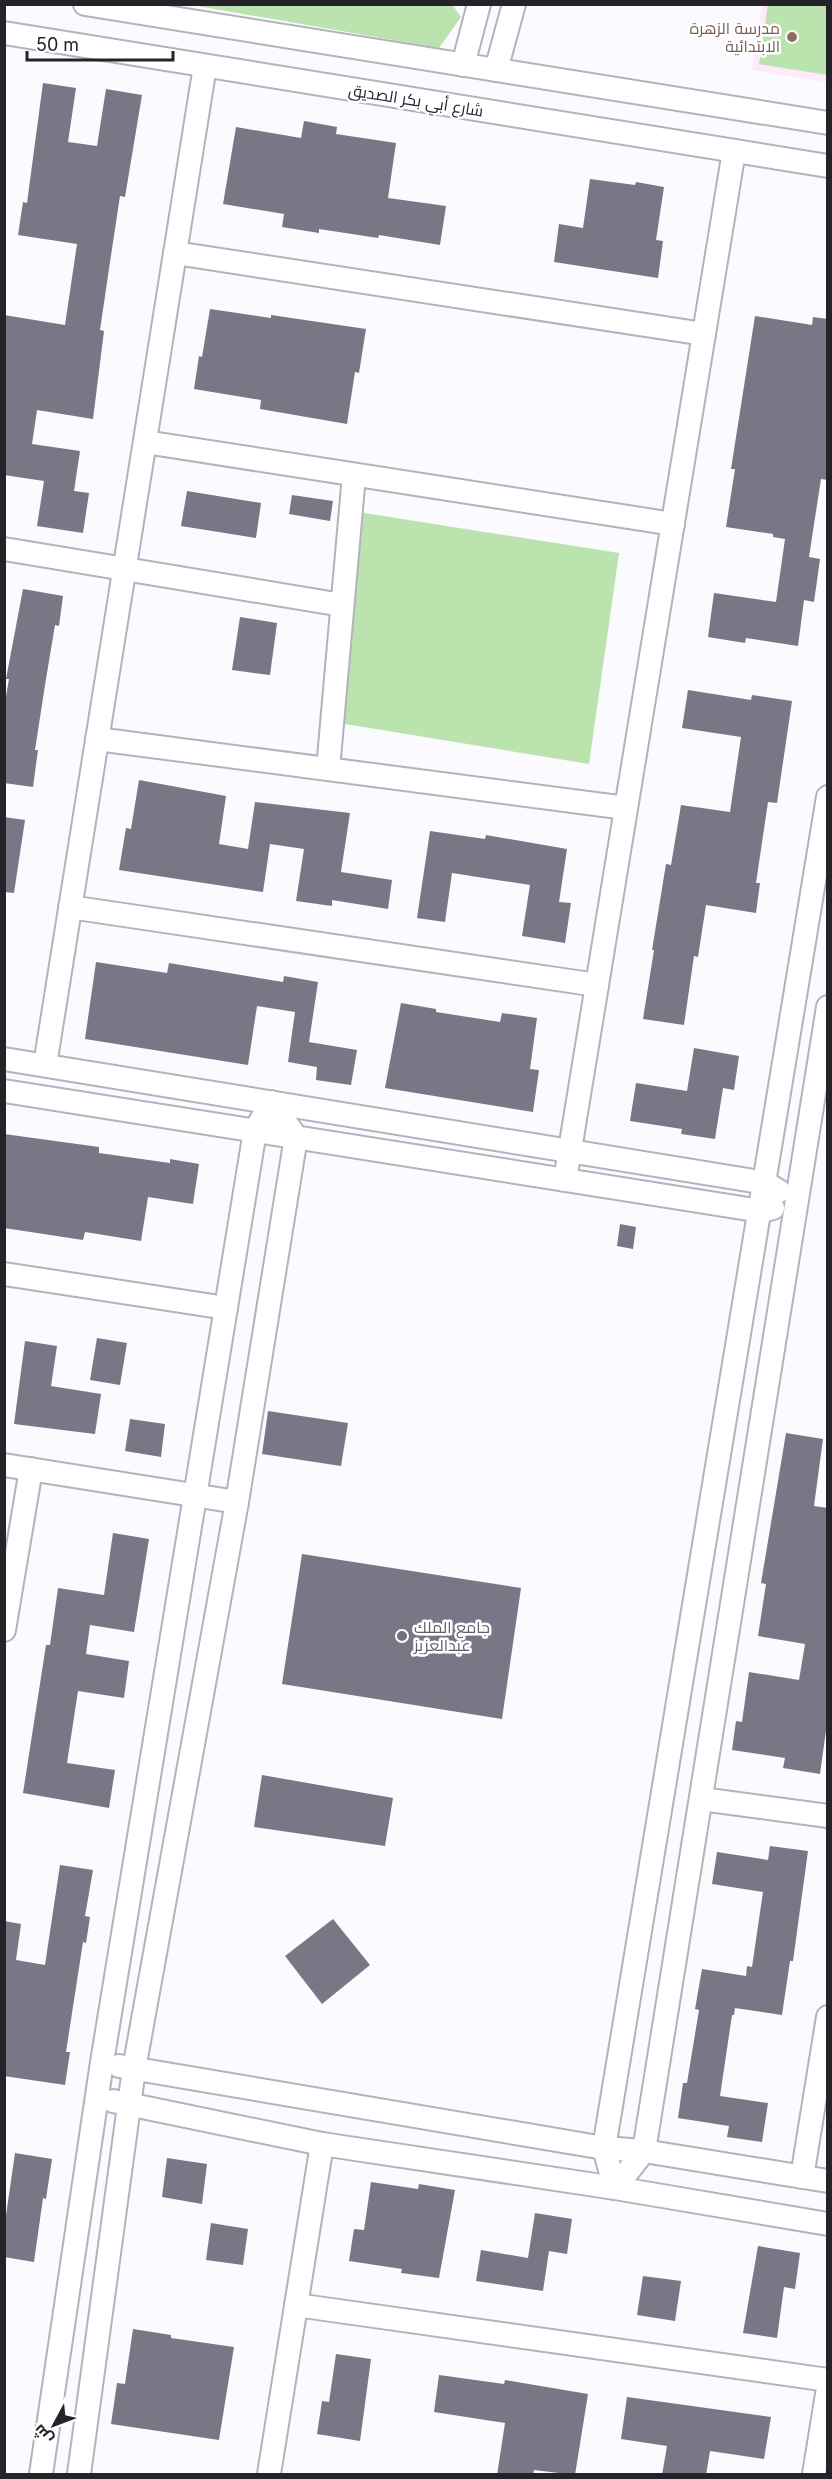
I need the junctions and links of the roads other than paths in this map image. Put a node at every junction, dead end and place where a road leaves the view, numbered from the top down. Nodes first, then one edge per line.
1 (85, 4) edge
2 (479, 4) edge
3 (514, 4) edge
4 (4, 33) edge
5 (463, 65) junction
6 (205, 66) junction
7 (496, 70) junction
8 (828, 123) edge
9 (734, 151) junction
10 (828, 166) edge
11 (175, 253) junction
12 (704, 334) junction
13 (145, 442) junction
14 (354, 475) junction
15 (673, 524) junction
16 (4, 549) edge
17 (124, 569) junction
18 (342, 605) junction
19 (97, 739) junction
20 (328, 769) junction
21 (828, 797) edge
22 (626, 808) junction
23 (70, 907) junction
24 (597, 986) junction
25 (828, 1007) edge
26 (824, 1048) edge
27 (4, 1059) edge
28 (45, 1065) junction
29 (4, 1091) edge
30 (271, 1102) junction
31 (255, 1131) junction
32 (296, 1137) junction
33 (570, 1151) junction
34 (565, 1180) junction
35 (766, 1183) junction
36 (795, 1202) junction
37 (761, 1211) junction
38 (4, 1274) edge
39 (226, 1308) junction
40 (4, 1464) edge
41 (31, 1469) junction
42 (196, 1495) junction
43 (237, 1502) junction
44 (4, 1630) edge
45 (701, 1799) junction
46 (828, 1816) edge
47 (828, 2018) edge
48 (102, 2062) junction
49 (134, 2069) junction
50 (97, 2099) junction
51 (128, 2104) junction
52 (322, 2144) junction
53 (604, 2148) junction
54 (644, 2151) junction
55 (802, 2177) junction
56 (828, 2181) edge
57 (615, 2188) junction
58 (828, 2224) edge
59 (296, 2305) junction
60 (828, 2380) edge
61 (828, 2388) edge
62 (41, 2475) edge
63 (79, 2475) edge
64 (269, 2475) edge
65 (814, 2475) edge

1 - 5 street
2 - 5 street
3 - 7 street
4 - 6 street, شارع أبي بكر الصديق
5 - 7 street
6 - 9 street, شارع أبي بكر الصديق
6 - 11 street
7 - 8 street
9 - 10 street, شارع أبي بكر الصديق
9 - 12 street
11 - 12 street
11 - 13 street
12 - 15 street
13 - 14 street
13 - 17 street
14 - 15 street
14 - 18 street
15 - 22 street
16 - 17 street
17 - 18 street
17 - 19 street
18 - 20 street
19 - 20 street
19 - 23 street
20 - 22 street
21 - 35 street
22 - 24 street
23 - 24 street
23 - 28 street
24 - 33 street
25 - 26 street
26 - 36 street
27 - 28 street
28 - 30 street
29 - 31 street
30 - 31 street
30 - 32 street
30 - 33 street
31 - 32 street
31 - 39 street
32 - 34 street
32 - 43 street
33 - 34 street
33 - 35 street
34 - 37 street
35 - 36 street
35 - 37 street
36 - 37 street
36 - 45 street
37 - 53 street
38 - 39 street
39 - 42 street
40 - 41 street
41 - 42 street
41 - 44 street
42 - 43 street
42 - 48 street
43 - 49 street
45 - 46 street
45 - 54 street
47 - 55 street
48 - 49 street
48 - 50 street
49 - 51 street
49 - 53 street
50 - 51 street
50 - 62 street
51 - 52 street
51 - 63 street
52 - 57 street
52 - 59 street
53 - 54 street
53 - 57 street
54 - 55 street
54 - 57 street
55 - 56 street
57 - 58 street
59 - 60 street
59 - 64 street
61 - 65 street

